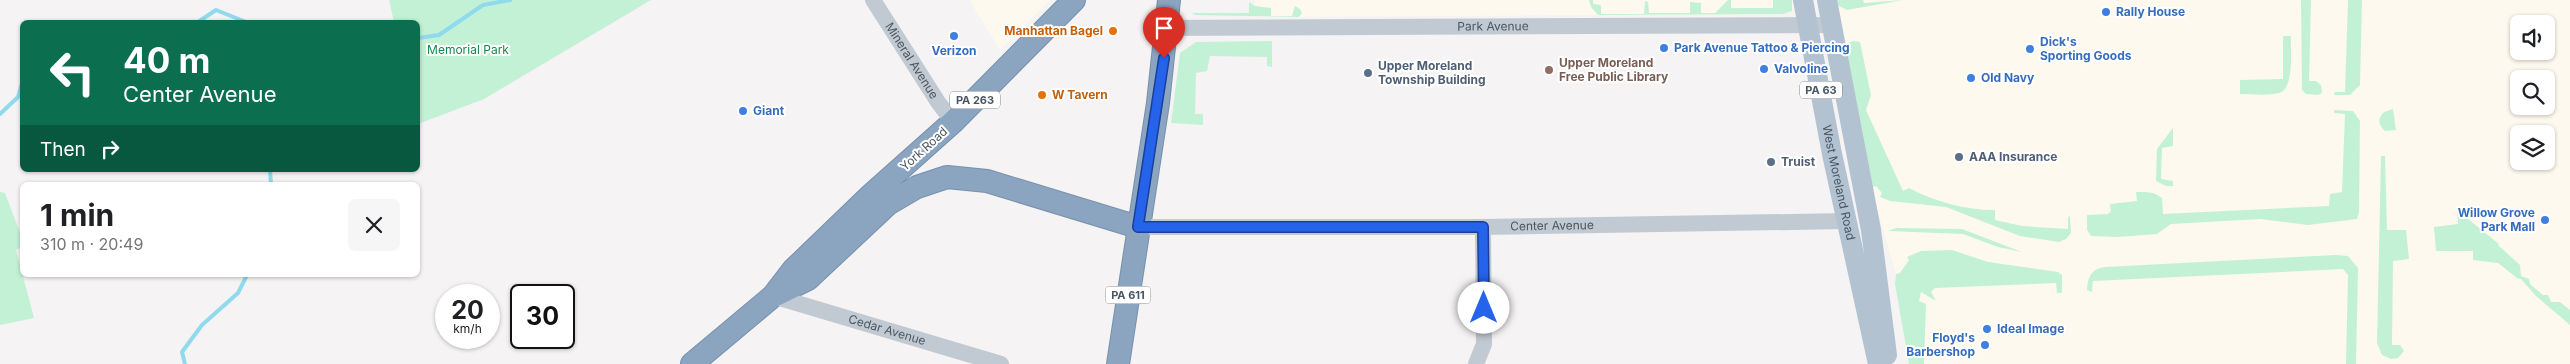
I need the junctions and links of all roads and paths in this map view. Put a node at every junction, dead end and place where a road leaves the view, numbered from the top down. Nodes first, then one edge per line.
1 (873, 0) edge
2 (1074, 0) edge
3 (1154, 0) edge
4 (1169, 0) edge
5 (1803, 0) edge
6 (1828, 0) edge
7 (1832, 25) junction
8 (1809, 26) junction
9 (1160, 28) junction
10 (953, 122) junction
11 (1846, 221) junction
12 (1138, 227) junction
13 (1483, 227) junction
14 (773, 296) junction
15 (692, 364) edge
16 (1001, 364) edge
17 (1118, 364) edge
18 (1476, 364) edge
19 (1878, 364) edge
20 (1888, 364) edge

1 - 10 street, Mineral Avenue
2 - 10 highway, York Road / PA 263
3 - 9 highway, PA 611
4 - 9 highway, PA 611
5 - 8 main road, West Moreland Road / PA 63
6 - 7 main road, West Moreland Road / PA 63
7 - 8 street, Park Avenue
7 - 20 main road, West Moreland Road / PA 63
8 - 9 street, Park Avenue
8 - 11 main road, West Moreland Road / PA 63
9 - 12 highway, PA 611
10 - 14 highway, York Road / PA 263
11 - 13 street, Center Avenue
11 - 19 main road, West Moreland Road / PA 63
12 - 13 street, Center Avenue
12 - 14 highway, York Road / PA 263
12 - 17 highway, PA 611
13 - 18 street
14 - 15 highway, York Road / PA 263
14 - 16 street, Cedar Avenue

